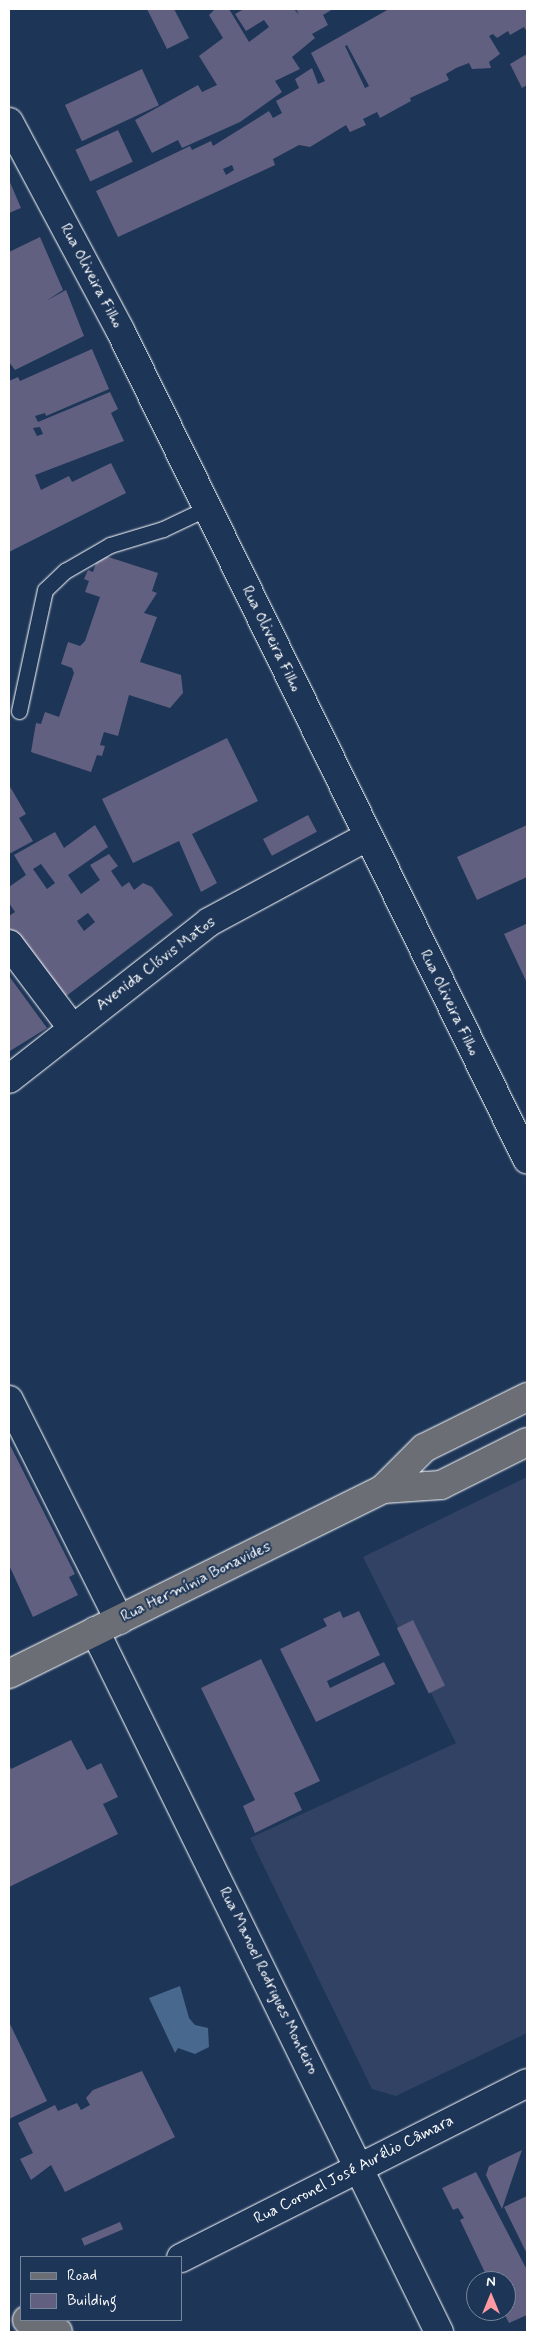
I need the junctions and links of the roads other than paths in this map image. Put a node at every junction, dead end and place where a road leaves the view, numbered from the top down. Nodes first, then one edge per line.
1 (9, 122) edge
2 (17, 157) edge
3 (207, 508) junction
4 (19, 710) dead end
5 (367, 837) junction
6 (9, 944) edge
7 (72, 1028) junction
8 (9, 1080) edge
9 (527, 1159) edge
10 (527, 1397) edge
11 (9, 1400) edge
12 (527, 1442) edge
13 (383, 1489) junction
14 (107, 1626) junction
15 (9, 1674) edge
16 (527, 2084) edge
17 (359, 2167) junction
18 (182, 2257) edge
19 (439, 2332) edge

1 - 2 street, Rua Oliveira Filho
2 - 3 street, Rua Oliveira Filho
3 - 4 lane
3 - 5 street, Rua Oliveira Filho
5 - 7 street, Avenida Clóvis Matos
5 - 9 street, Rua Oliveira Filho
6 - 7 street
7 - 8 street, Avenida Clóvis Matos
10 - 13 main road, Rua Hermínia Bonavides
11 - 14 street, Rua Manoel Rodrigues Monteiro
12 - 13 main road, Rua Hermínia Bonavides
13 - 14 main road, Rua Hermínia Bonavides
14 - 15 main road, Rua Hermínia Bonavides
14 - 17 street, Rua Manoel Rodrigues Monteiro
16 - 17 street, Rua Coronel José Aurélio Câmara
17 - 18 street, Rua Coronel José Aurélio Câmara
17 - 19 street, Rua Manoel Rodrigues Monteiro

